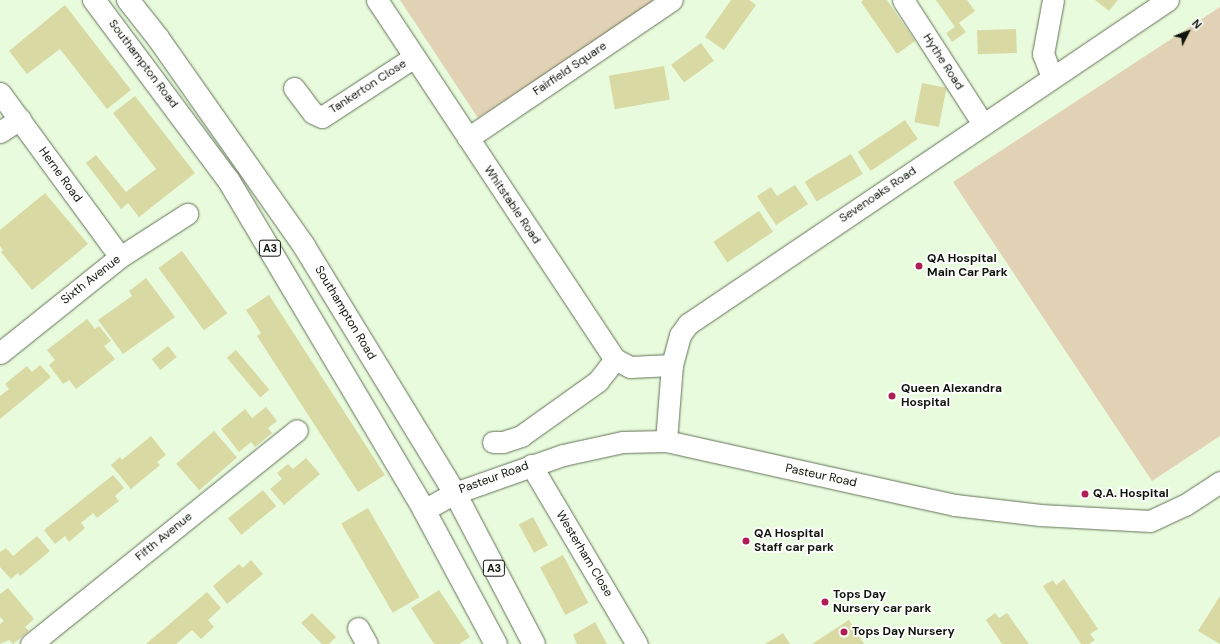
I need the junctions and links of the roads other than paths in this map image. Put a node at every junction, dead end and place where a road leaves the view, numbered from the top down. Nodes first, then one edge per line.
1 (94, 0) edge
2 (128, 0) edge
3 (377, 0) edge
4 (672, 0) edge
5 (903, 0) edge
6 (1053, 0) edge
7 (1168, 0) edge
8 (414, 57) junction
9 (1052, 77) junction
10 (294, 88) dead end
11 (0, 93) edge
12 (20, 119) junction
13 (983, 124) junction
14 (0, 132) edge
15 (468, 138) junction
16 (187, 214) dead end
17 (120, 257) junction
18 (0, 353) edge
19 (615, 360) junction
20 (672, 365) junction
21 (297, 430) dead end
22 (666, 441) junction
23 (493, 442) dead end
24 (531, 465) junction
25 (1220, 482) edge
26 (455, 493) junction
27 (424, 510) junction
28 (31, 644) edge
29 (496, 644) edge
30 (534, 644) edge
31 (637, 644) edge

1 - 27 main road, Southampton Road / A3
2 - 26 main road, Southampton Road / A3
3 - 8 street, Whitstable Road
4 - 15 street, Fairfield Square
5 - 13 street, Hythe Road
6 - 9 street
7 - 9 street, Sevenoaks Road
8 - 10 street, Tankerton Close
8 - 15 street, Whitstable Road
9 - 13 street, Sevenoaks Road
11 - 12 street, Herne Road
12 - 14 street
12 - 17 street, Herne Road
13 - 20 street, Sevenoaks Road
15 - 19 street, Whitstable Road
16 - 17 street, Sixth Avenue
17 - 18 street, Sixth Avenue
19 - 20 street
19 - 23 street
20 - 22 street, Sevenoaks Road
21 - 28 street, Fifth Avenue
22 - 24 street, Pasteur Road
22 - 25 street, Pasteur Road
24 - 26 street, Pasteur Road
24 - 31 street, Westerham Close
26 - 27 street, Pasteur Road
26 - 30 main road, Southampton Road / A3
27 - 29 main road, Southampton Road / A3

